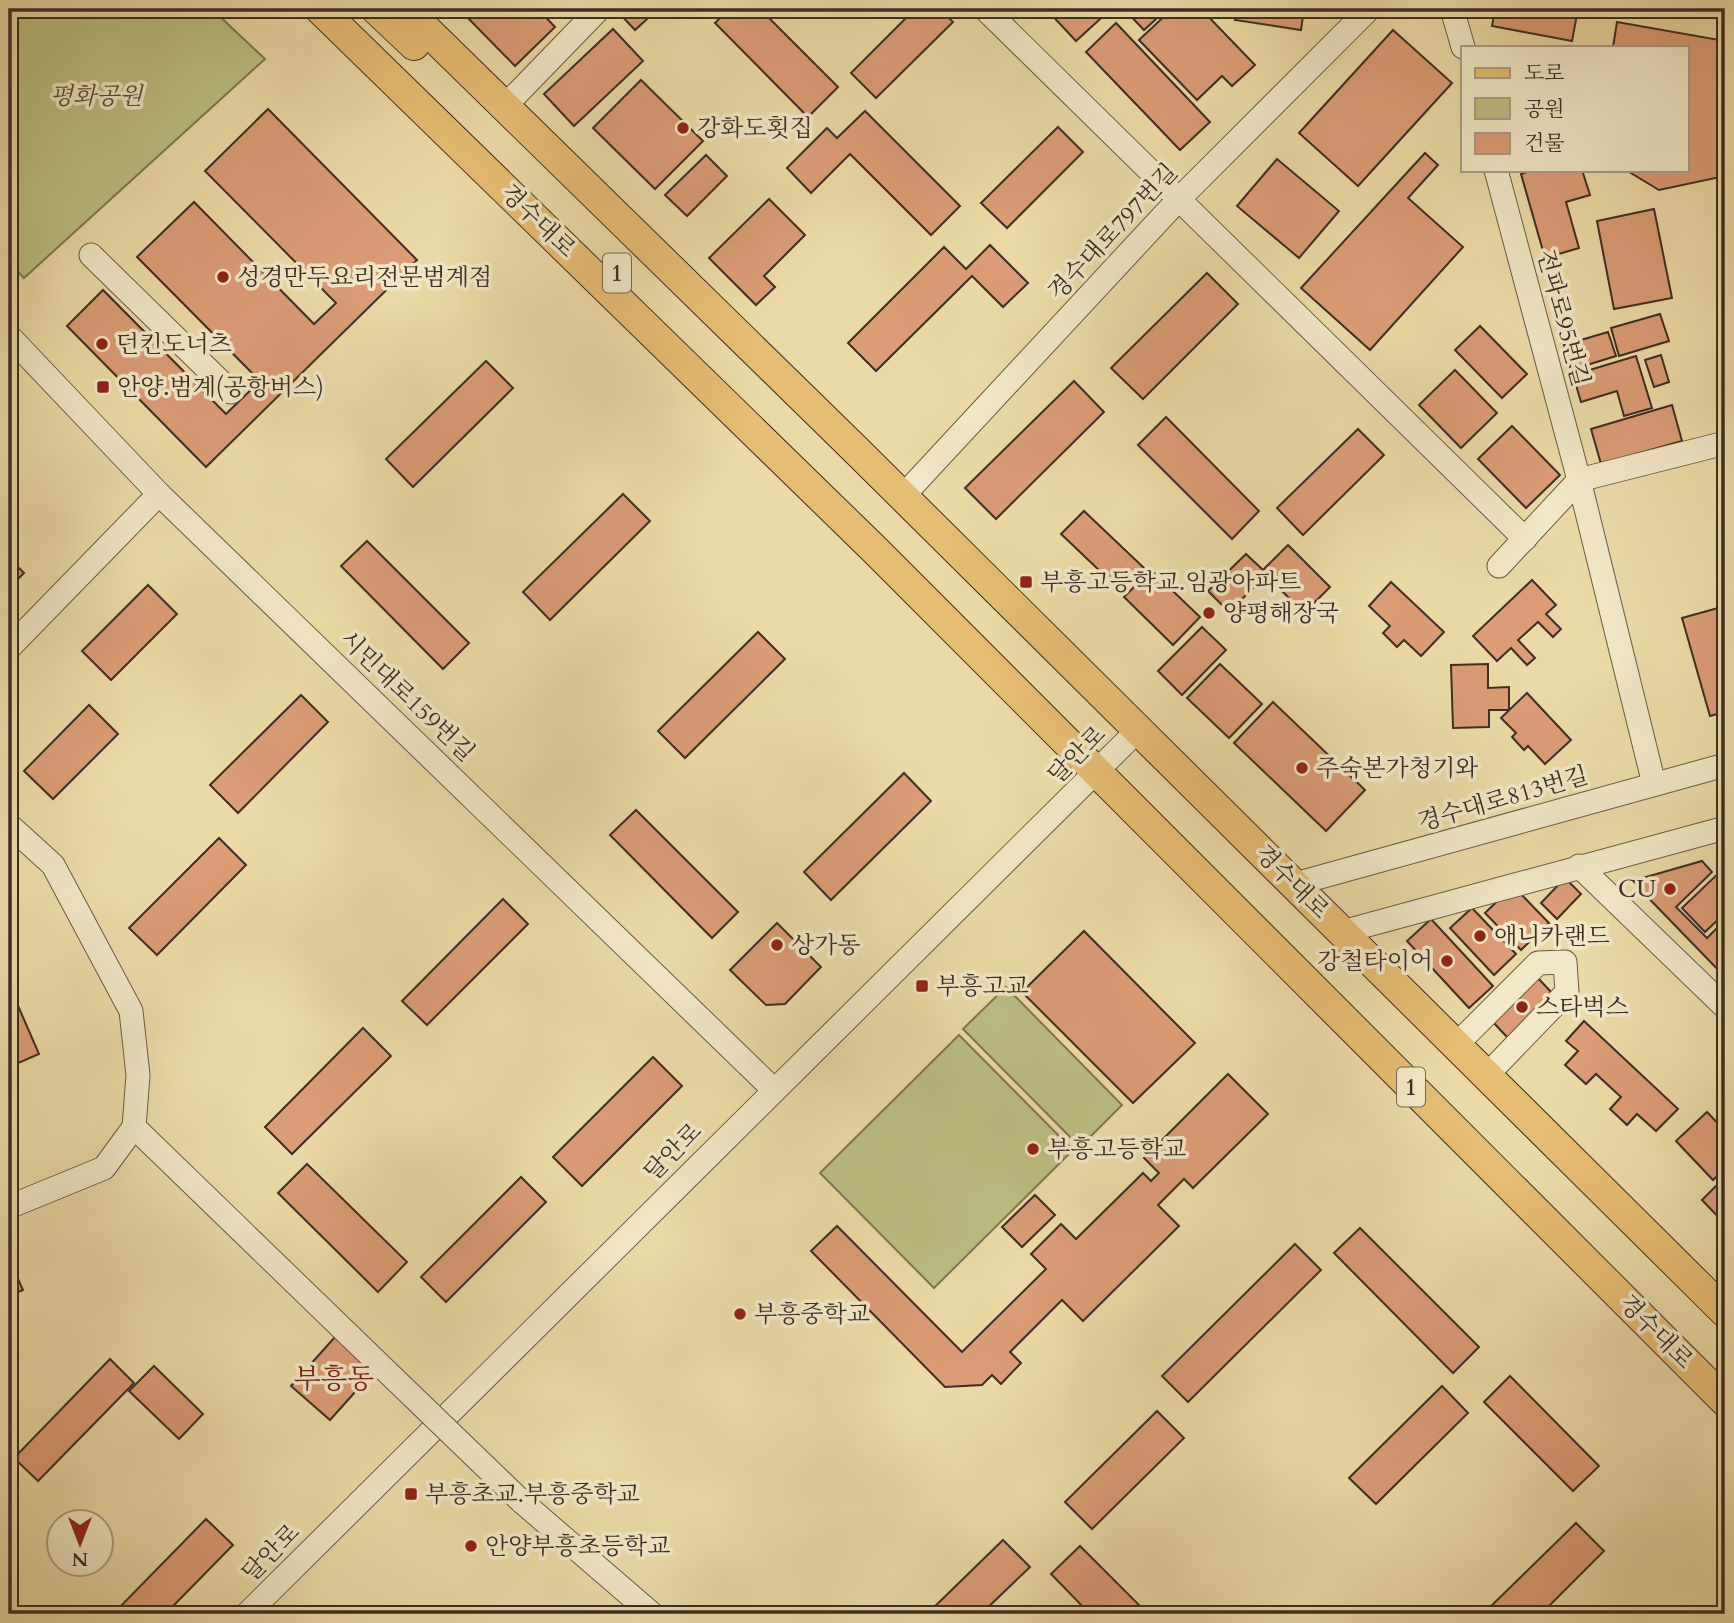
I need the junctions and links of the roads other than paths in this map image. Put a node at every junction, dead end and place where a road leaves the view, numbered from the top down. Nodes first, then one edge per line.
1 (320, 9) edge
2 (345, 9) edge
3 (376, 9) edge
4 (405, 9) edge
5 (599, 9) edge
6 (985, 9) edge
7 (1369, 9) edge
8 (1452, 9) edge
9 (1463, 46) edge
10 (505, 106) junction
11 (1497, 172) edge
12 (1178, 200) junction
13 (91, 254) dead end
14 (9, 337) edge
15 (231, 392) dead end
16 (1725, 443) edge
17 (858, 452) junction
18 (1579, 480) junction
19 (159, 494) junction
20 (903, 496) junction
21 (1525, 539) junction
22 (876, 550) junction
23 (1499, 566) dead end
24 (9, 648) edge
25 (1138, 730) junction
26 (1725, 765) edge
27 (1097, 773) junction
28 (1654, 784) junction
29 (9, 825) edge
30 (1725, 828) edge
31 (1579, 866) junction
32 (1295, 884) junction
33 (1342, 932) junction
34 (1725, 1007) edge
35 (1456, 1045) junction
36 (1486, 1076) junction
37 (773, 1089) junction
38 (134, 1126) junction
39 (9, 1207) edge
40 (1725, 1312) edge
41 (1725, 1401) edge
42 (247, 1614) edge
43 (652, 1614) edge

1 - 22 main road, 경수대로
2 - 22 main road, 경수대로 / 1
3 - 17 main road, 경수대로 / 1
4 - 10 main road, 경수대로
5 - 10 street
6 - 12 street
7 - 12 street, 경수대로797번길
8 - 9 street
10 - 17 main road, 경수대로
11 - 18 street, 전파로95번길
12 - 20 street, 경수대로797번길
12 - 21 street
13 - 15 street
14 - 19 street, 시민대로159번길
16 - 18 street
17 - 20 main road, 경수대로 / 1
18 - 21 street
18 - 28 street, 전파로95번길
19 - 24 street
19 - 37 street, 시민대로159번길
20 - 25 main road, 경수대로 / 1
21 - 23 street
22 - 27 main road, 경수대로 / 1
25 - 27 street, 달안로
25 - 32 main road, 경수대로 / 1
26 - 28 street, 경수대로813번길
27 - 37 street, 달안로
27 - 41 main road, 경수대로 / 1
28 - 32 street, 경수대로813번길
29 - 38 street
30 - 31 street
31 - 33 street
31 - 34 street
32 - 33 main road, 경수대로 / 1
33 - 35 main road, 경수대로 / 1
35 - 36 main road, 경수대로 / 1
35 - 36 street
36 - 40 main road, 경수대로 / 1
37 - 42 street, 달안로
38 - 39 street
38 - 43 street, bridge

